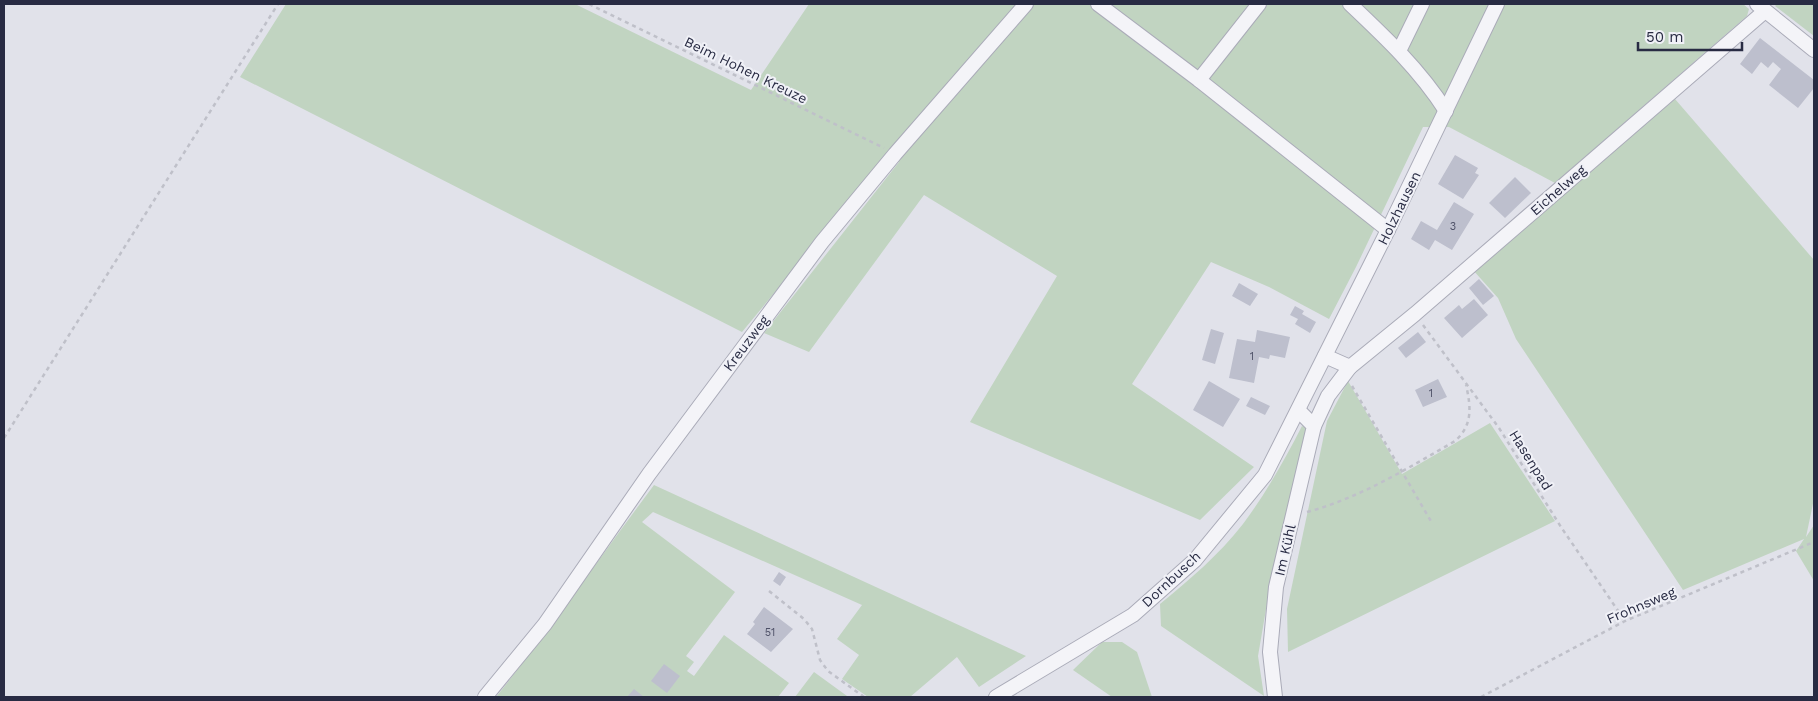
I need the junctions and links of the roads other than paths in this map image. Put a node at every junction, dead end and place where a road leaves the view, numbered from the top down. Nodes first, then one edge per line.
1 (1026, 4) edge
2 (1098, 4) edge
3 (1259, 4) edge
4 (1350, 4) edge
5 (1422, 4) edge
6 (1497, 4) edge
7 (1761, 8) edge
8 (1814, 50) edge
9 (1399, 51) junction
10 (1199, 80) junction
11 (1446, 111) junction
12 (1388, 230) junction
13 (1325, 356) junction
14 (1347, 370) junction
15 (1299, 412) junction
16 (1314, 426) junction
17 (485, 697) edge
18 (996, 697) edge
19 (1276, 697) edge

1 - 17 street, Kreuzweg
2 - 10 street
3 - 10 street
4 - 9 street
5 - 9 street
6 - 11 street, Holzhausen
7 - 8 street
7 - 14 street, Eichelweg
9 - 11 street
10 - 12 street
11 - 12 street, Holzhausen
12 - 13 street, Holzhausen
13 - 14 street
13 - 15 street, Holzhausen
14 - 16 street, Eichelweg
15 - 16 street
15 - 18 street, Dornbusch
16 - 19 street, Im Kühl

